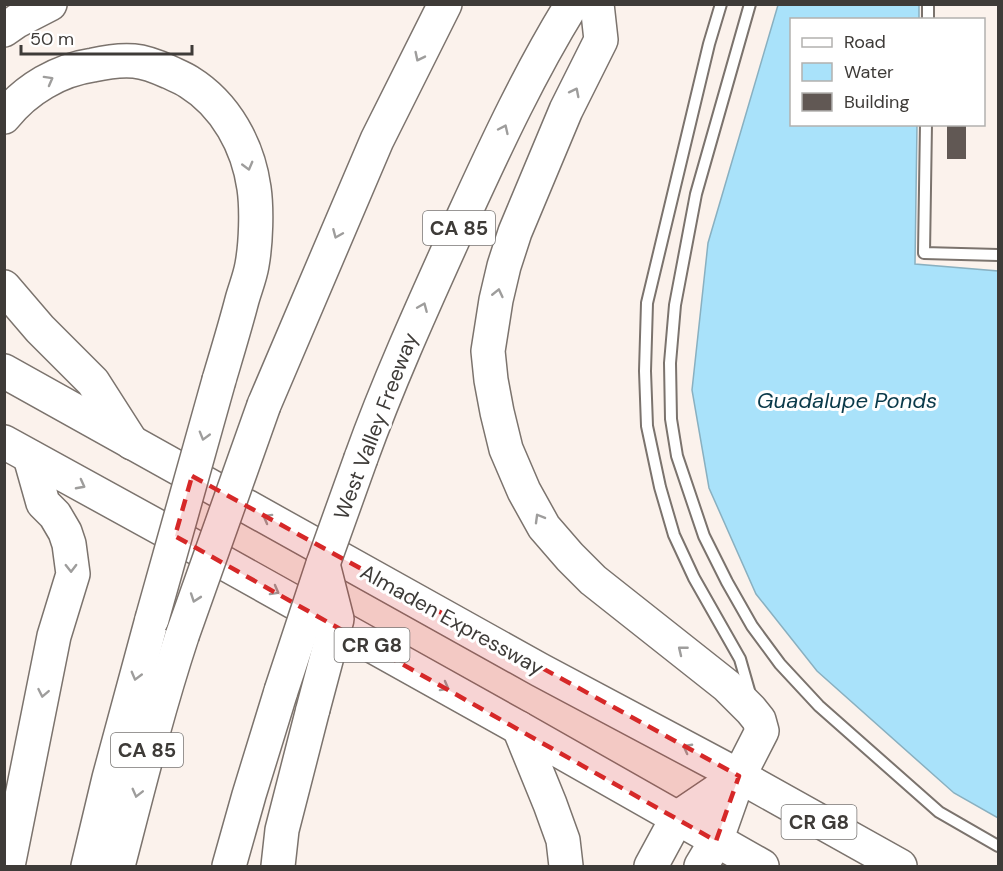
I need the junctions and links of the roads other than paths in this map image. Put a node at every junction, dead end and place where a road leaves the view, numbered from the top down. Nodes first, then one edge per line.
1 (50, 4) edge
2 (445, 4) edge
3 (572, 4) edge
4 (597, 4) edge
5 (722, 4) edge
6 (750, 4) edge
7 (4, 30) edge
8 (4, 117) edge
9 (926, 126) edge
10 (999, 255) edge
11 (4, 287) edge
12 (4, 371) edge
13 (132, 443) junction
14 (17, 450) edge
15 (323, 564) junction
16 (759, 720) junction
17 (519, 728) junction
18 (739, 776) junction
19 (677, 818) junction
20 (999, 846) edge
21 (708, 854) edge
22 (8, 867) edge
23 (88, 867) edge
24 (118, 867) edge
25 (229, 867) edge
26 (278, 867) edge
27 (566, 867) edge
28 (651, 867) edge
29 (762, 867) edge
30 (900, 867) edge

1 - 7 main road
2 -> 24 main road, CA 85, bridge
15 -> 3 main road, West Valley Freeway / CA 85, bridge
16 -> 4 main road
5 - 16 lane
6 - 20 lane
8 -> 23 main road, bridge
9 - 10 lane
11 - 13 main road
12 - 13 main road, Almaden Expressway / CR G8
18 -> 13 main road, Almaden Expressway / CR G8
14 -> 17 main road, CR G8
14 -> 22 main road
15 - 25 main road, West Valley Freeway / CA 85, bridge
15 - 26 main road, bridge
16 - 18 main road
17 - 19 main road, CR G8
17 - 27 main road
18 - 19 main road
18 - 21 main road
18 - 30 main road, Almaden Expressway / CR G8
19 - 21 main road, CR G8
19 - 28 main road
21 - 29 main road, CR G8

